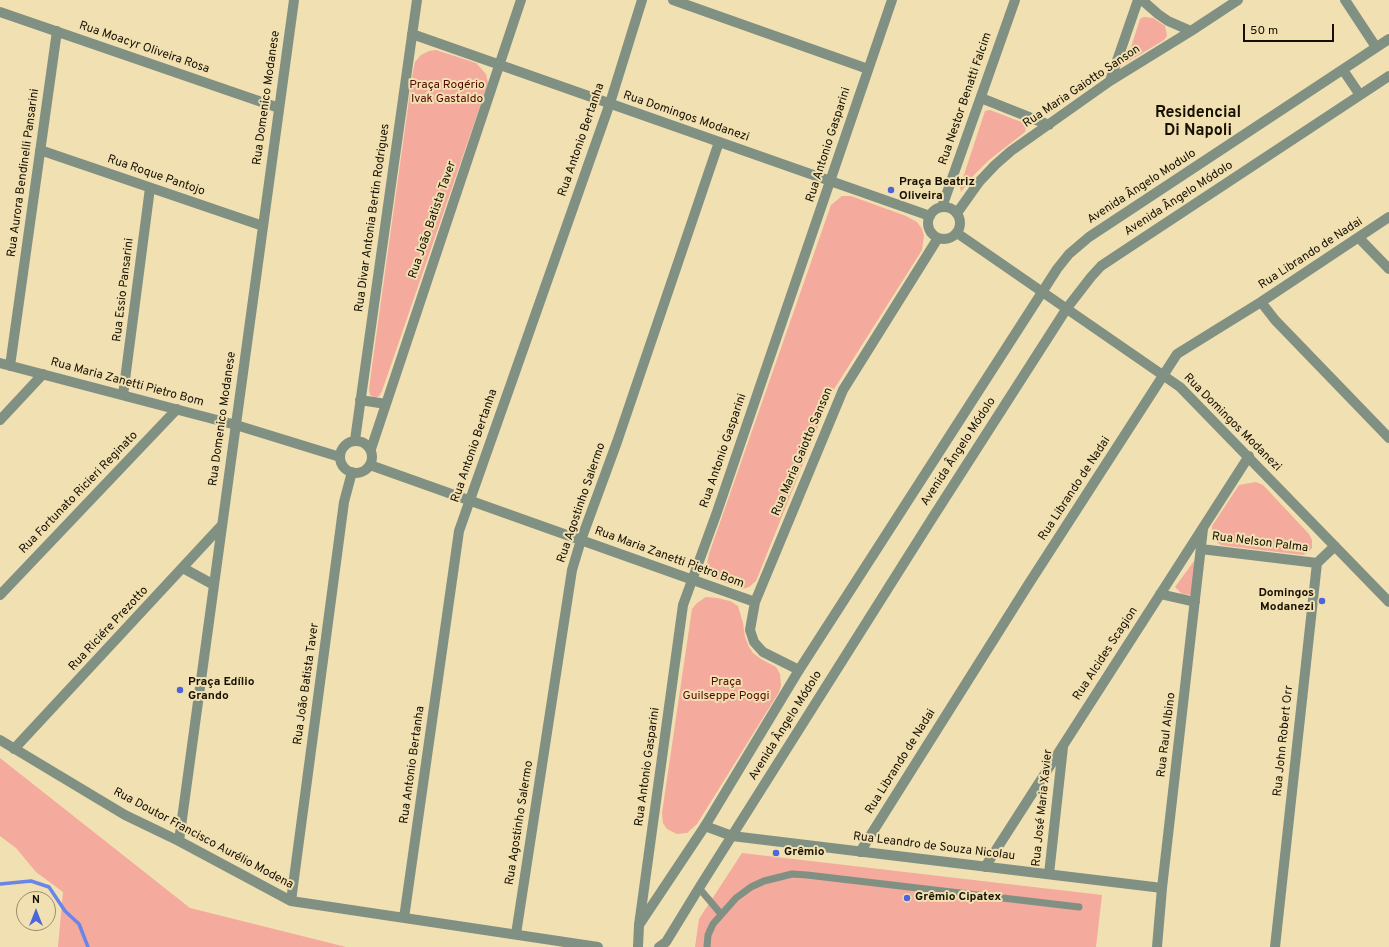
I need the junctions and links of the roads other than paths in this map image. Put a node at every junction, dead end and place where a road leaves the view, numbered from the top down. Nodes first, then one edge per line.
1 (294, 0) edge
2 (416, 0) edge
3 (521, 0) edge
4 (642, 0) edge
5 (673, 0) edge
6 (892, 0) edge
7 (1015, 0) edge
8 (1138, 0) edge
9 (1142, 0) edge
10 (1238, 0) edge
11 (1345, 0) edge
12 (0, 12) edge
13 (57, 31) junction
14 (1191, 31) junction
15 (412, 34) junction
16 (1389, 39) edge
17 (1376, 47) junction
18 (499, 64) junction
19 (868, 69) junction
20 (1343, 70) junction
21 (1389, 76) edge
22 (1110, 81) junction
23 (1360, 95) junction
24 (980, 98) junction
25 (610, 103) junction
26 (279, 108) junction
27 (1049, 125) junction
28 (719, 142) junction
29 (40, 150) junction
30 (830, 181) junction
31 (150, 188) junction
32 (942, 207) junction
33 (956, 213) junction
34 (930, 216) junction
35 (1389, 217) edge
36 (263, 226) junction
37 (957, 233) junction
38 (938, 238) junction
39 (1359, 238) junction
40 (1389, 268) edge
41 (1041, 292) junction
42 (1261, 302) junction
43 (1067, 308) junction
44 (5, 364) edge
45 (43, 374) junction
46 (1163, 375) junction
47 (123, 395) junction
48 (360, 400) junction
49 (386, 404) junction
50 (177, 409) junction
51 (0, 420) edge
52 (236, 424) junction
53 (1389, 438) edge
54 (355, 440) junction
55 (370, 449) junction
56 (1249, 456) junction
57 (340, 457) junction
58 (370, 465) junction
59 (352, 472) junction
60 (469, 500) junction
61 (222, 526) junction
62 (1203, 527) junction
63 (581, 540) junction
64 (1335, 546) junction
65 (1201, 549) junction
66 (1317, 563) junction
67 (183, 568) junction
68 (692, 580) junction
69 (214, 585) junction
70 (1160, 594) junction
71 (0, 595) edge
72 (756, 602) junction
73 (1195, 602) junction
74 (1389, 602) edge
75 (799, 670) junction
76 (0, 740) edge
77 (1063, 744) junction
78 (14, 749) junction
79 (704, 826) junction
80 (732, 836) junction
81 (179, 841) junction
82 (860, 852) junction
83 (985, 867) junction
84 (1049, 874) junction
85 (699, 888) junction
86 (1162, 888) junction
87 (291, 901) junction
88 (1079, 908) dead end
89 (720, 914) junction
90 (404, 918) junction
91 (639, 925) junction
92 (516, 934) junction
93 (598, 947) edge
94 (638, 947) edge
95 (659, 947) edge
96 (707, 947) edge
97 (1157, 947) edge
98 (1275, 947) edge

1 - 26 street, Rua Domenico Modanese
2 - 15 street, Rua Divar Antonia Bertin Rodrigues
3 - 18 street, Rua João Batista Taver
4 - 25 street, Rua Antonio Bertanha
5 - 19 street
6 - 19 street, Rua Antonio Gasparini
7 - 24 street, Rua Nestor Benatti Falcim
8 - 22 street
9 - 14 street
10 - 14 street, Rua Maria Gaiotto Sanson
11 - 17 street
12 - 13 street, Rua Moacyr Oliveira Rosa
13 - 26 street, Rua Moacyr Oliveira Rosa
13 - 29 street, Rua Aurora Bendinelli Pansarini
14 - 22 street, Rua Maria Gaiotto Sanson
15 - 18 street, Rua Domingos Modanezi
15 - 48 street, Rua Divar Antonia Bertin Rodrigues
16 - 17 street, Avenida Ângelo Modulo
17 - 20 street, Avenida Ângelo Modulo
18 - 25 street, Rua Domingos Modanezi
18 - 49 street, Rua João Batista Taver
19 - 30 street, Rua Antonio Gasparini
20 - 23 street
20 - 41 street, Avenida Ângelo Modulo
21 - 23 street, Avenida Ângelo Módolo
22 - 27 street, Rua Maria Gaiotto Sanson
23 - 43 street, Avenida Ângelo Módolo
24 - 27 street
24 - 32 street, Rua Nestor Benatti Falcim
25 - 28 street, Rua Domingos Modanezi
25 - 60 street, Rua Antonio Bertanha
26 - 36 street, Rua Domenico Modanese
27 - 33 street, Rua Maria Gaiotto Sanson
28 - 30 street, Rua Domingos Modanezi
28 - 63 street, Rua Agostinho Salermo
29 - 31 street, Rua Roque Pantojo
29 - 44 street, Rua Aurora Bendinelli Pansarini
30 - 34 street, Rua Domingos Modanezi
30 - 68 street, Rua Antonio Gasparini
31 - 36 street, Rua Roque Pantojo
31 - 47 street, Rua Essio Pansarini
32 - 33 street
32 - 34 street
33 - 37 street
34 - 38 street
35 - 39 street, Rua Librando de Nadai
36 - 52 street, Rua Domenico Modanese
37 - 38 street
37 - 41 street, Rua Domingos Modanezi
38 - 72 street, Rua Maria Gaiotto Sanson
39 - 40 street
39 - 42 street, Rua Librando de Nadai
41 - 43 street, Rua Domingos Modanezi
41 - 75 street, Avenida Ângelo Módolo
42 - 46 street, Rua Librando de Nadai
42 - 53 street
43 - 46 street, Rua Domingos Modanezi
43 - 80 street, Avenida Ângelo Módolo
44 - 45 street, Rua Maria Zanetti Pietro Bom
45 - 47 street, Rua Maria Zanetti Pietro Bom
45 - 51 street
46 - 56 street, Rua Domingos Modanezi
46 - 82 street, Rua Librando de Nadai
47 - 50 street, Rua Maria Zanetti Pietro Bom
48 - 49 street
48 - 54 street, Rua Divar Antonia Bertin Rodrigues
49 - 55 street, Rua João Batista Taver
50 - 52 street, Rua Maria Zanetti Pietro Bom
50 - 71 street, Rua Fortunato Ricieri Reginato
52 - 57 street, Rua Maria Zanetti Pietro Bom
52 - 61 street, Rua Domenico Modanese
54 - 55 street
54 - 57 street
55 - 58 street
56 - 62 street, Rua Alcides Scagion
56 - 64 street, Rua Domingos Modanezi
57 - 59 street
58 - 59 street
58 - 60 street, Rua Maria Zanetti Pietro Bom
59 - 87 street, Rua João Batista Taver
60 - 63 street, Rua Maria Zanetti Pietro Bom
60 - 90 street, Rua Antonio Bertanha
61 - 67 street, Rua Riciére Prezotto
61 - 69 street, Rua Domenico Modanese
62 - 65 street, Rua Raul Albino
62 - 70 street, Rua Alcides Scagion
63 - 68 street, Rua Maria Zanetti Pietro Bom
63 - 92 street, Rua Agostinho Salermo
64 - 66 street
64 - 74 street, Rua Domingos Modanezi
65 - 66 street, Rua Nelson Palma
65 - 73 street, Rua Raul Albino
66 - 98 street, Rua John Robert Orr
67 - 69 street
67 - 78 street, Rua Riciére Prezotto
68 - 72 street, Rua Maria Zanetti Pietro Bom
68 - 91 street, Rua Antonio Gasparini
69 - 81 street, Rua Domenico Modanese
70 - 73 street
70 - 77 street, Rua Alcides Scagion
72 - 75 street, Rua Maria Gaiotto Sanson
73 - 86 street, Rua Raul Albino
75 - 79 street, Avenida Ângelo Módolo
76 - 78 street, Rua Doutor Francisco Aurélio Modena
77 - 83 street, Rua Alcides Scagion
77 - 84 street, Rua José Maria Xavier
78 - 81 street, Rua Doutor Francisco Aurélio Modena
79 - 80 street, Rua Leandro de Souza Nicolau
79 - 91 street, Avenida Ângelo Módolo
80 - 82 street, Rua Leandro de Souza Nicolau
80 - 85 street, Avenida Ângelo Módolo
81 - 87 street, Rua Doutor Francisco Aurélio Modena
82 - 83 street, Rua Leandro de Souza Nicolau
83 - 84 street, Rua Leandro de Souza Nicolau
84 - 86 street, Rua Leandro de Souza Nicolau
85 - 89 lane
85 - 95 street, Avenida Ângelo Módolo
86 - 97 street, Rua Raul Albino
87 - 90 street, Rua Doutor Francisco Aurélio Modena
88 - 89 lane
89 - 96 lane
90 - 92 street, Rua Doutor Francisco Aurélio Modena
91 - 94 street
92 - 93 street, Rua Doutor Francisco Aurélio Modena

